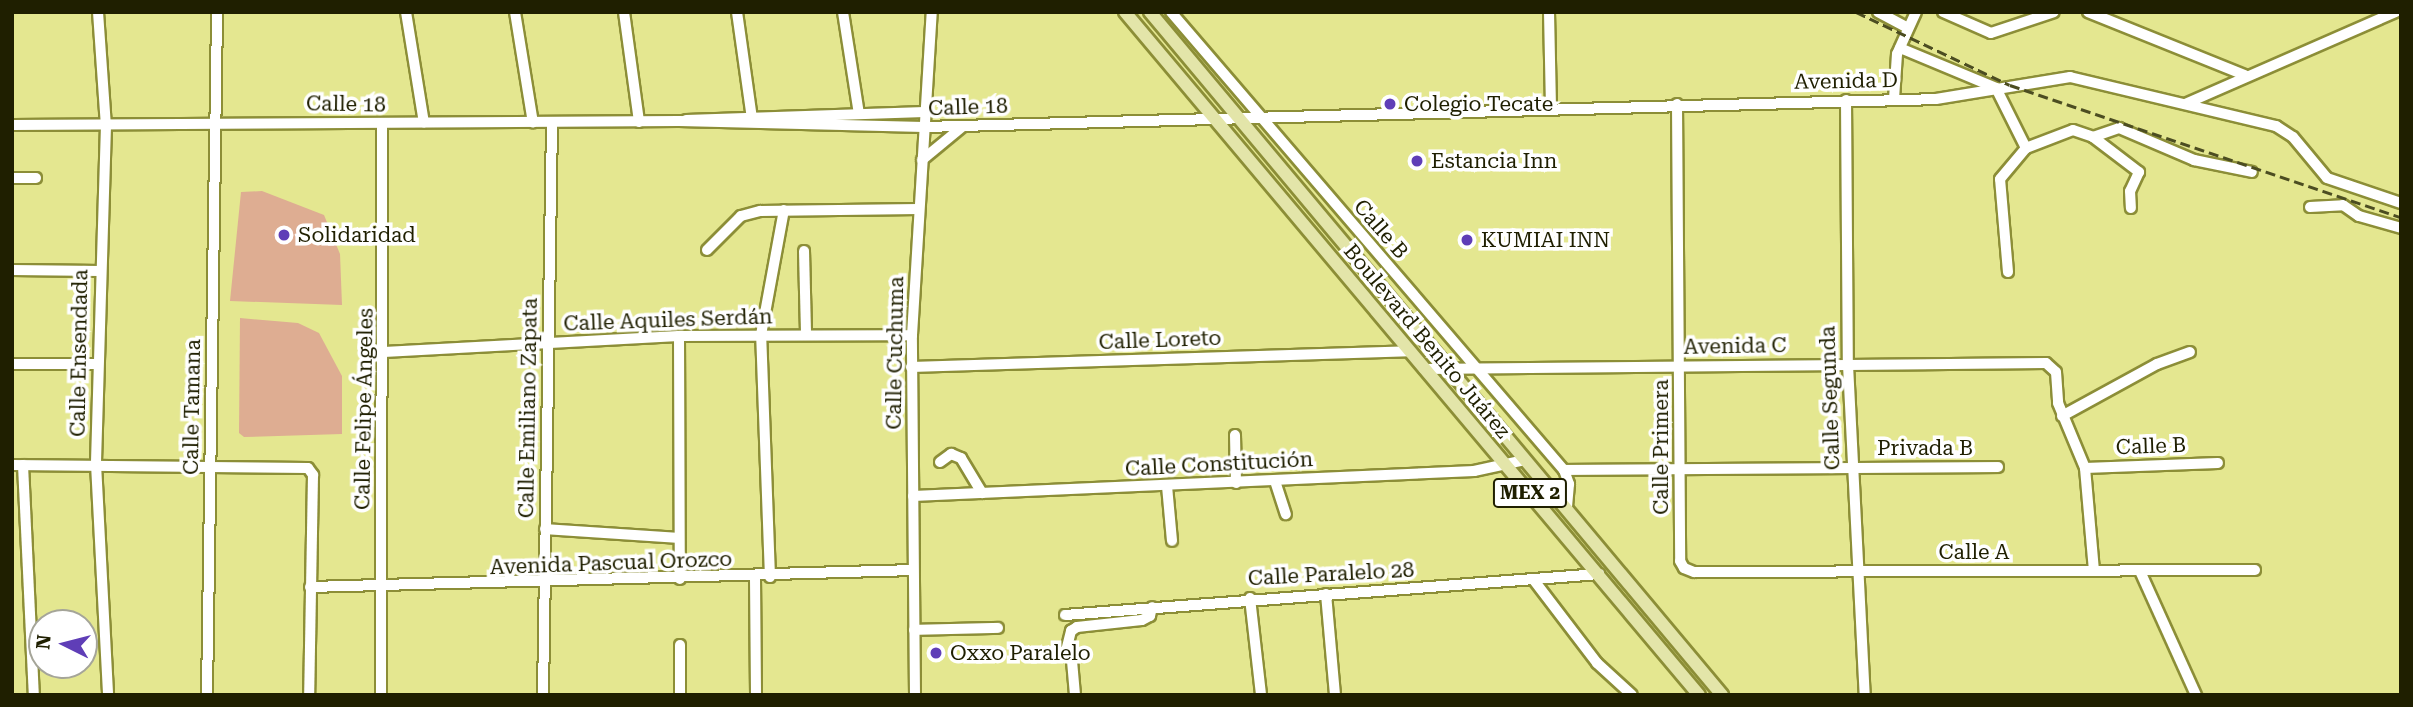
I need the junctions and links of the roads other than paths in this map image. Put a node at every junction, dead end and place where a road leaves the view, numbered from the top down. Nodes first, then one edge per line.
1 (98, 12) edge
2 (217, 12) edge
3 (406, 12) edge
4 (515, 12) edge
5 (624, 12) edge
6 (737, 12) edge
7 (843, 12) edge
8 (932, 12) edge
9 (1125, 12) edge
10 (1150, 12) edge
11 (1171, 12) edge
12 (1549, 12) edge
13 (1878, 12) edge
14 (1916, 12) edge
15 (1943, 12) edge
16 (2054, 12) edge
17 (2088, 12) edge
18 (2396, 12) edge
19 (1908, 28) junction
20 (1900, 48) junction
21 (2245, 75) junction
22 (1996, 88) junction
23 (1894, 99) junction
24 (1846, 100) junction
25 (1677, 104) junction
26 (2185, 104) junction
27 (1551, 108) junction
28 (925, 112) junction
29 (752, 114) junction
30 (859, 114) junction
31 (1258, 117) junction
32 (1240, 118) junction
33 (1215, 119) junction
34 (216, 121) junction
35 (679, 121) junction
36 (533, 122) junction
37 (552, 122) junction
38 (639, 122) junction
39 (424, 123) junction
40 (382, 124) junction
41 (12, 125) edge
42 (106, 125) junction
43 (752, 126) junction
44 (962, 126) junction
45 (924, 127) junction
46 (2093, 137) junction
47 (2026, 148) junction
48 (922, 160) junction
49 (2252, 172) dead end
50 (12, 178) edge
51 (36, 178) dead end
52 (2401, 204) edge
53 (2310, 207) dead end
54 (2131, 208) dead end
55 (919, 209) junction
56 (784, 210) junction
57 (2401, 228) edge
58 (707, 250) dead end
59 (804, 251) dead end
60 (12, 270) edge
61 (100, 271) junction
62 (2008, 272) dead end
63 (761, 335) junction
64 (806, 335) junction
65 (912, 335) junction
66 (679, 336) junction
67 (548, 344) junction
68 (1409, 351) junction
69 (384, 352) junction
70 (2190, 352) dead end
71 (12, 364) edge
72 (97, 364) junction
73 (1848, 365) junction
74 (1681, 366) junction
75 (911, 367) junction
76 (1474, 367) junction
77 (1450, 368) junction
78 (1424, 369) junction
79 (2062, 416) junction
80 (1235, 435) dead end
81 (1525, 460) junction
82 (940, 461) dead end
83 (2218, 463) dead end
84 (96, 464) junction
85 (18, 465) edge
86 (210, 466) junction
87 (1507, 466) junction
88 (1998, 467) dead end
89 (1852, 468) junction
90 (2085, 468) junction
91 (1564, 470) junction
92 (1681, 470) junction
93 (1275, 481) junction
94 (1236, 483) junction
95 (1167, 486) junction
96 (982, 493) junction
97 (913, 496) junction
98 (1567, 509) junction
99 (1286, 514) dead end
100 (545, 529) junction
101 (679, 538) junction
102 (1172, 541) dead end
103 (914, 570) junction
104 (2255, 570) dead end
105 (1856, 571) junction
106 (2094, 571) junction
107 (2140, 571) junction
108 (1694, 572) joint
109 (1599, 574) junction
110 (770, 577) junction
111 (755, 578) junction
112 (680, 579) junction
113 (1533, 579) junction
114 (544, 584) junction
115 (310, 587) junction
116 (382, 588) junction
117 (1326, 594) junction
118 (1250, 598) junction
119 (1152, 607) junction
120 (1065, 615) dead end
121 (1636, 617) junction
122 (998, 628) dead end
123 (914, 630) junction
124 (680, 645) dead end
125 (1701, 668) junction
126 (34, 695) edge
127 (108, 695) edge
128 (207, 695) edge
129 (309, 695) edge
130 (382, 695) edge
131 (543, 695) edge
132 (680, 695) edge
133 (756, 695) edge
134 (915, 695) edge
135 (1074, 695) edge
136 (1261, 695) edge
137 (1335, 695) edge
138 (1632, 695) edge
139 (1699, 695) edge
140 (1722, 695) edge
141 (1865, 695) edge
142 (2196, 695) edge

1 - 42 street, Calle Ensendada
2 - 34 street, Calle Tamana
3 - 39 street
4 - 36 street
5 - 38 street
6 - 29 street
7 - 30 street
8 - 28 street, Calle Cuchuma
9 - 33 main road, Boulevard Benito Juárez / MEX 2
10 - 32 main road, Boulevard Benito Juárez / MEX 2
11 - 31 street, Calle B
12 - 27 street
13 - 19 street
14 - 19 street
15 - 16 street
17 - 21 street
18 - 21 street
19 - 20 street
20 - 22 street
20 - 23 street
21 - 26 street
22 - 23 street, Avenida D
22 - 26 street, Avenida D
22 - 47 street
23 - 24 street, Avenida D
24 - 25 street, Avenida D
24 - 73 street, Calle Segunda
25 - 27 street, Avenida D
25 - 74 street, Calle Primera
26 - 52 street, Avenida D
27 - 31 street, Avenida D
28 - 30 street, Calle 18
28 - 45 street, Calle Cuchuma
29 - 30 street, Calle 18
29 - 35 street, Calle 18
29 - 43 street
31 - 32 street, Calle 18
31 - 76 street, Calle B
32 - 33 street, Calle 18
32 - 77 main road, Boulevard Benito Juárez / MEX 2
33 - 44 street, Calle 18
33 - 68 main road, Boulevard Benito Juárez / MEX 2
34 - 40 street, Calle 18
34 - 42 street, Calle 18
34 - 86 street, Calle Tamana
35 - 38 street, Calle 18
35 - 43 street, Calle 18
36 - 37 street, Calle 18
36 - 39 street, Calle 18
37 - 38 street, Calle 18
37 - 67 street, Calle Emiliano Zapata
39 - 40 street, Calle 18
40 - 69 street, Calle Felipe Ángeles
41 - 42 street, Calle 18
42 - 61 street, Calle Ensendada
43 - 45 street, Calle 18
44 - 45 street, Calle 18
44 - 48 street
45 - 48 street, Calle Cuchuma
46 - 47 street
46 - 49 street
46 - 54 street
47 - 62 street
48 - 55 street, Calle Cuchuma
50 - 51 street
53 - 57 street
55 - 56 street
55 - 65 street, Calle Cuchuma
56 - 58 street
56 - 63 street
59 - 64 street
60 - 61 street
61 - 72 street, Calle Ensendada
63 - 64 street, Calle Aquiles Serdán
63 - 66 street, Calle Aquiles Serdán
63 - 110 street
64 - 65 street, Calle Aquiles Serdán
65 - 75 street, Calle Cuchuma
66 - 67 street, Calle Aquiles Serdán
66 - 101 street
67 - 69 street, Calle Aquiles Serdán
67 - 100 street, Calle Emiliano Zapata
68 - 75 street, Calle Loreto
68 - 78 main road, Boulevard Benito Juárez / MEX 2
69 - 116 street, Calle Felipe Ángeles
70 - 79 street
71 - 72 street
72 - 84 street, Calle Ensendada
73 - 74 street, Avenida C
73 - 79 street, Avenida C
73 - 89 street, Calle Segunda
74 - 76 street, Avenida C
74 - 92 street, Calle Primera
75 - 97 street, Calle Cuchuma
76 - 77 street, Avenida C
76 - 91 street, Calle B
77 - 78 street, Avenida C
77 - 81 main road, Boulevard Benito Juárez / MEX 2
78 - 87 main road, Boulevard Benito Juárez / MEX 2
79 - 90 street
80 - 94 street
81 - 87 street, Calle Constitución
81 - 98 main road, Boulevard Benito Juárez / MEX 2
82 - 96 street
83 - 90 street, Calle B
84 - 85 street
84 - 86 street
84 - 127 street, Calle Ensendada
85 - 126 street
86 - 115 street
86 - 128 street, Calle Tamana
87 - 93 street, Calle Constitución
87 - 109 main road, Boulevard Benito Juárez / MEX 2
88 - 89 street, Privada B
89 - 92 street
89 - 105 street, Calle Segunda
90 - 106 street
91 - 92 street
91 - 98 street
92 - 108 street, Calle Primera
93 - 94 street, Calle Constitución
93 - 99 street
94 - 95 street, Calle Constitución
95 - 96 street, Calle Constitución
95 - 102 street
96 - 97 street, Calle Constitución
97 - 103 street, Calle Cuchuma
98 - 125 main road, Boulevard Benito Juárez / MEX 2
100 - 101 street
100 - 114 street, Calle Emiliano Zapata
101 - 112 street
103 - 110 street, Avenida Pascual Orozco
103 - 123 street, Calle Cuchuma
104 - 107 street, Calle A
105 - 106 street, Calle A
105 - 108 street, Calle A
105 - 141 street, Calle Segunda
106 - 107 street, Calle A
107 - 142 street
109 - 113 street, Calle Paralelo 28
109 - 121 main road, Boulevard Benito Juárez / MEX 2
110 - 111 street, Avenida Pascual Orozco
111 - 112 street, Avenida Pascual Orozco
111 - 133 street
112 - 114 street, Avenida Pascual Orozco
113 - 117 street, Calle Paralelo 28
113 - 138 street
114 - 116 street, Avenida Pascual Orozco
114 - 131 street, Calle Emiliano Zapata
115 - 116 street, Avenida Pascual Orozco
115 - 129 street
116 - 130 street, Calle Felipe Ángeles
117 - 118 street, Calle Paralelo 28
117 - 137 street
118 - 119 street, Calle Paralelo 28
118 - 136 street
119 - 120 street, Calle Paralelo 28
119 - 135 street
121 - 125 main road
121 - 139 main road, Boulevard Benito Juárez / MEX 2
122 - 123 street
123 - 134 street, Calle Cuchuma
124 - 132 street
125 - 140 main road, Boulevard Benito Juárez / MEX 2

